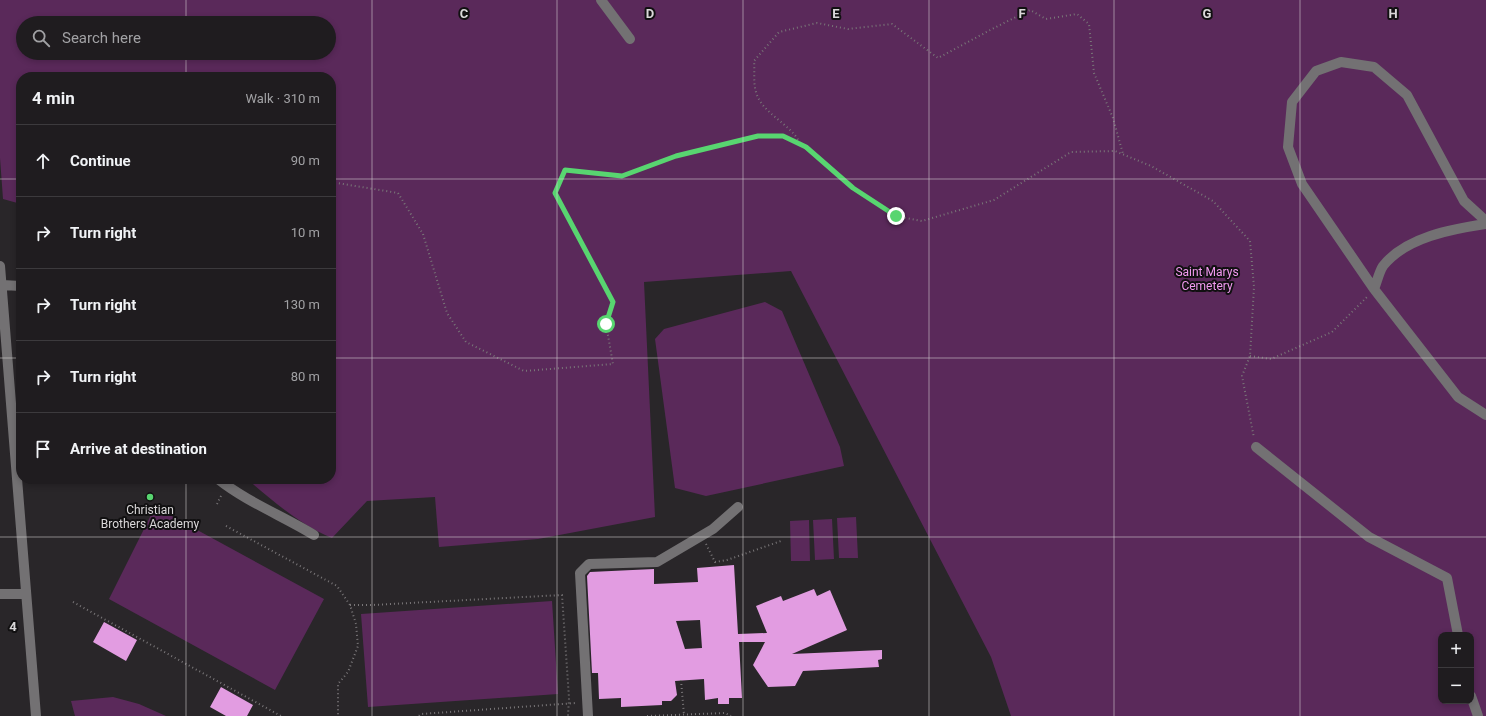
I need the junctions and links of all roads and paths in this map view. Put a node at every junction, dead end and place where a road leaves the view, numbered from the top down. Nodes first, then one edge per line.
1 (601, 0) edge
2 (630, 39) dead end
3 (800, 144) junction
4 (1123, 154) junction
5 (336, 183) edge
6 (1486, 222) edge
7 (0, 266) edge
8 (2, 285) junction
9 (16, 286) edge
10 (1374, 289) junction
11 (1250, 356) junction
12 (1486, 415) edge
13 (1256, 447) joint
14 (16, 465) edge
15 (17, 484) edge
16 (225, 484) edge
17 (738, 507) dead end
18 (226, 526) dead end
19 (314, 535) dead end
20 (702, 536) junction
21 (781, 541) dead end
22 (0, 594) edge
23 (26, 594) junction
24 (73, 602) dead end
25 (350, 605) junction
26 (1457, 632) edge
27 (681, 680) dead end
28 (568, 704) junction
29 (1474, 704) edge
30 (588, 712) edge
31 (684, 715) junction
32 (36, 716) edge
33 (280, 716) edge
34 (338, 716) edge
35 (419, 716) edge
36 (568, 716) edge
37 (647, 716) edge
38 (660, 716) edge
39 (731, 716) edge
40 (1478, 716) edge

1 - 2 street
3 - 4 path
3 - 4 path
3 - 5 path
4 - 11 path
6 - 10 street
6 - 10 street
7 - 8 street
8 - 9 street
8 - 14 street
10 - 11 path
10 - 12 street
11 - 13 path
13 - 26 street
15 - 23 street
16 - 19 street
17 - 20 street
18 - 25 path
20 - 21 path
20 - 30 street
22 - 23 street
23 - 32 street
24 - 33 path
25 - 28 path
25 - 34 path
27 - 31 path
28 - 30 path
28 - 35 path
28 - 36 path
29 - 40 street
31 - 38 path
31 - 39 path
37 - 38 path

